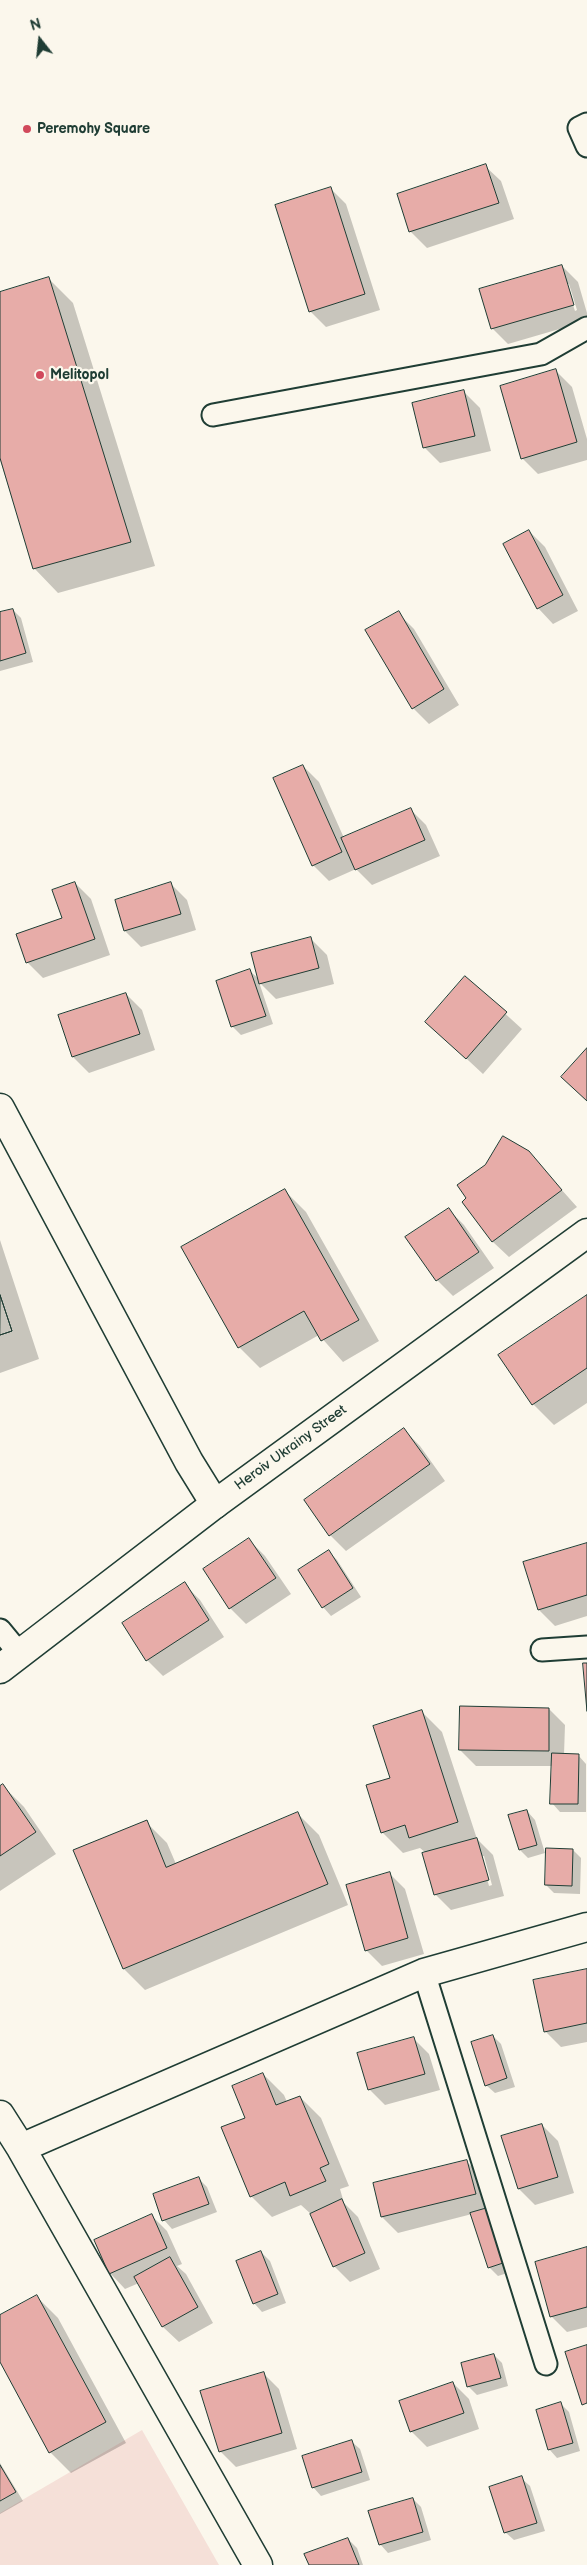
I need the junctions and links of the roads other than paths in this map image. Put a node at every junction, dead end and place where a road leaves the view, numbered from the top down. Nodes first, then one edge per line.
1 (587, 124) edge
2 (587, 146) edge
3 (587, 328) edge
4 (213, 414) dead end
5 (0, 1108) edge
6 (587, 1233) edge
7 (215, 1504) junction
8 (0, 1630) edge
9 (587, 1646) edge
10 (542, 1650) dead end
11 (10, 1661) edge
12 (587, 1926) edge
13 (424, 1973) junction
14 (0, 2116) edge
15 (21, 2148) junction
16 (546, 2364) dead end
17 (258, 2565) edge

1 - 2 lane
3 - 4 lane
5 - 7 street
6 - 7 street, Heroiv Ukrainy Street
7 - 11 street, Heroiv Ukrainy Street
8 - 11 lane
9 - 10 lane
12 - 13 street
13 - 15 street
13 - 16 lane
14 - 15 street
15 - 17 street

